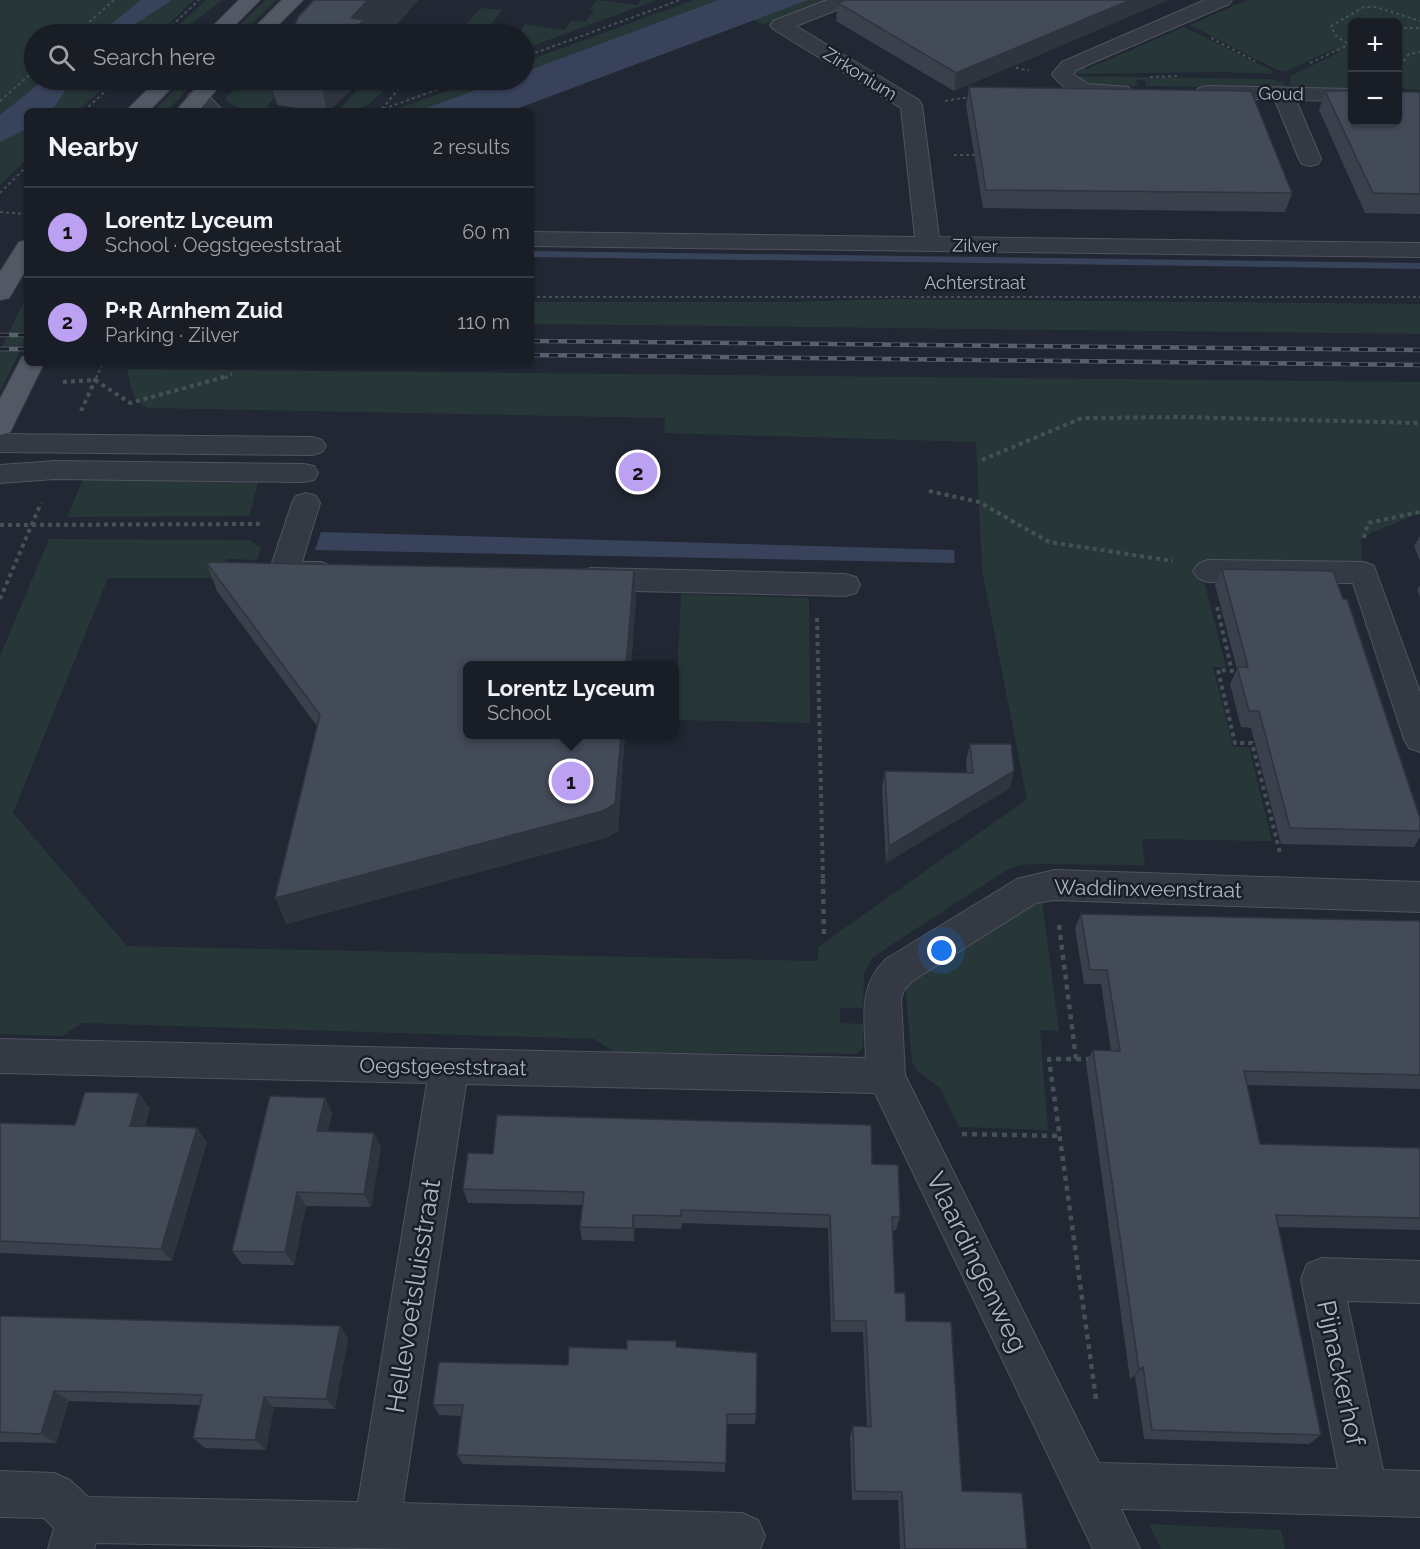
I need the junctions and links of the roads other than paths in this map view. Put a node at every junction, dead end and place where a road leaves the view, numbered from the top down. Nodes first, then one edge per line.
1 (250, 0) edge
2 (293, 0) edge
3 (845, 0) edge
4 (1222, 0) edge
5 (225, 24) edge
6 (268, 24) edge
7 (159, 90) edge
8 (208, 90) edge
9 (1141, 92) edge
10 (1188, 92) edge
11 (1287, 94) junction
12 (1348, 95) edge
13 (199, 107) edge
14 (140, 108) edge
15 (1310, 159) dead end
16 (534, 239) edge
17 (928, 245) junction
18 (1420, 250) edge
19 (24, 252) edge
20 (0, 293) edge
21 (30, 366) edge
22 (0, 426) edge
23 (0, 443) edge
24 (312, 446) dead end
25 (304, 473) dead end
26 (0, 474) edge
27 (306, 503) dead end
28 (1208, 571) road end
29 (344, 573) edge
30 (568, 579) edge
31 (831, 585) road end
32 (1406, 658) edge
33 (1420, 739) edge
34 (1420, 897) edge
35 (898, 970) joint
36 (0, 1056) edge
37 (449, 1067) junction
38 (886, 1076) junction
39 (1420, 1282) edge
40 (1086, 1485) junction
41 (1365, 1493) junction
42 (0, 1494) edge
43 (1420, 1494) edge
44 (377, 1525) junction
45 (75, 1535) edge
46 (742, 1536) dead end
47 (1117, 1549) edge

1 - 5 main road
2 - 6 main road
3 - 17 street, Zirkonium
4 - 9 street
7 - 14 main road
8 - 13 main road
10 - 11 street, Goud
11 - 12 street, Goud
11 - 15 street
16 - 17 street, Zilver
17 - 18 street, Zilver
19 - 20 main road
21 - 22 main road
23 - 24 street
25 - 26 street
27 - 29 street
28 - 32 street
30 - 31 street
32 - 33 street
34 - 35 street, Waddinxveenstraat
35 - 38 street, Vlaardingenweg
36 - 37 street, Oegstgeeststraat
37 - 38 street, Oegstgeeststraat
37 - 44 street, Hellevoetsluisstraat
38 - 40 street, Vlaardingenweg
39 - 41 street, Pijnackerhof
40 - 41 street
40 - 47 street, Vlaardingenweg
41 - 43 street
42 - 45 street
44 - 45 street
44 - 46 street

